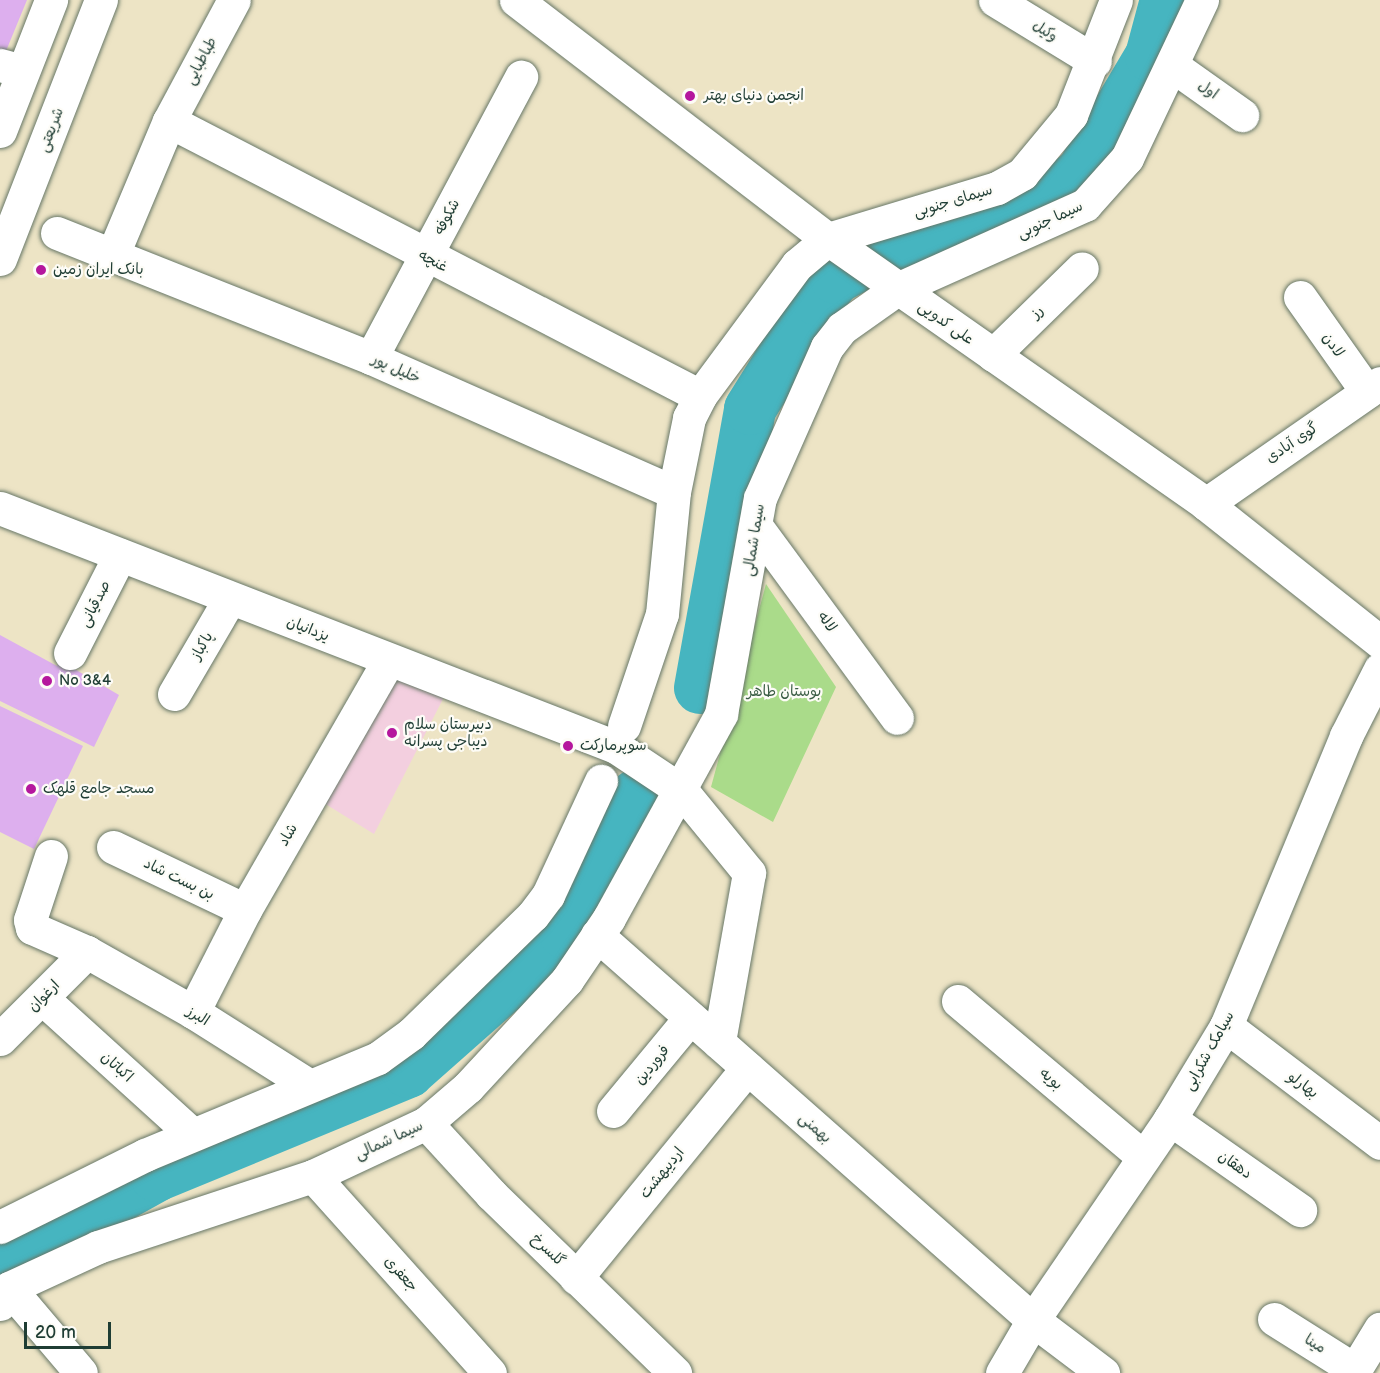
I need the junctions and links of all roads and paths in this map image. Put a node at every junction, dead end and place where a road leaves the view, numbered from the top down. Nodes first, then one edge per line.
1 (51, 0) edge
2 (101, 0) edge
3 (234, 0) edge
4 (516, 0) edge
5 (995, 0) edge
6 (1116, 0) edge
7 (1202, 0) edge
8 (1095, 62) junction
9 (1173, 66) junction
10 (11, 68) edge
11 (521, 77) dead end
12 (1242, 115) dead end
13 (169, 121) junction
14 (0, 131) edge
15 (57, 233) dead end
16 (828, 239) junction
17 (113, 254) junction
18 (426, 257) junction
19 (0, 259) edge
20 (1082, 268) dead end
21 (897, 289) junction
22 (1300, 297) dead end
23 (993, 355) junction
24 (371, 358) junction
25 (1374, 388) edge
26 (700, 396) junction
27 (674, 492) junction
28 (1206, 504) junction
29 (0, 508) edge
30 (756, 526) junction
31 (120, 555) junction
32 (230, 598) junction
33 (1380, 642) edge
34 (70, 653) dead end
35 (388, 661) junction
36 (1380, 669) edge
37 (174, 694) dead end
38 (897, 718) dead end
39 (620, 737) junction
40 (601, 780) dead end
41 (682, 790) junction
42 (113, 847) dead end
43 (51, 856) dead end
44 (245, 910) junction
45 (597, 935) junction
46 (87, 952) junction
47 (43, 999) junction
48 (958, 1001) dead end
49 (193, 1012) junction
50 (690, 1018) junction
51 (1226, 1026) junction
52 (0, 1040) edge
53 (719, 1042) junction
54 (747, 1068) junction
55 (307, 1084) junction
56 (613, 1112) dead end
57 (1170, 1119) junction
58 (426, 1124) junction
59 (192, 1134) junction
60 (1380, 1143) edge
61 (1143, 1157) junction
62 (313, 1176) junction
63 (1300, 1210) dead end
64 (0, 1227) edge
65 (576, 1278) junction
66 (4, 1296) edge
67 (1274, 1319) dead end
68 (1033, 1320) junction
69 (1380, 1329) edge
70 (1354, 1371) edge
71 (81, 1373) edge
72 (490, 1373) edge
73 (675, 1373) edge
74 (1002, 1373) edge
75 (1103, 1373) edge

1 - 10 street
2 - 19 street, شریعتی
3 - 13 street, طباطبایی
4 - 16 street, علی کدویی
5 - 8 street, وکیل
6 - 8 street, سیمای جنوبی
7 - 9 street, سیما جنوبی
8 - 16 street, سیمای جنوبی
9 - 12 street, اول
9 - 21 street, سیما جنوبی
10 - 14 street
11 - 18 street, شکوفه
13 - 17 street
13 - 18 street, غنچه
15 - 17 street, خلیل‌ پور
16 - 21 street, علی کدویی
16 - 26 street
17 - 24 street, خلیل‌ پور
18 - 24 street, شکوفه
18 - 26 street, غنچه
20 - 23 street, رز
21 - 23 street, علی کدویی
21 - 30 street, سیما شمالی
22 - 25 street, لادن
23 - 28 street, علی کدویی
24 - 27 street, خلیل‌ پور
25 - 28 street, گوی آبادی
26 - 27 street
27 - 39 street
28 - 33 street, علی کدویی
29 - 31 street, یزدانیان
30 - 38 street, لاله
30 - 41 street, سیما شمالی
31 - 32 street, یزدانیان
31 - 34 street, صدقیانی
32 - 35 street, یزدانیان
32 - 37 street, پاکباز
35 - 39 street, یزدانیان
35 - 44 street, شاد
36 - 51 street, سیامک شکرابی
39 - 41 street, یزدانیان
40 - 55 street
41 - 45 street, سیما شمالی
41 - 53 street
42 - 44 street, بن بست شاد
43 - 46 street, البرز
44 - 49 street, شاد
45 - 50 street, بهمنی
45 - 58 street, سیما شمالی
46 - 47 street, ارغوان
46 - 49 street, البرز
47 - 52 street, ارغوان
47 - 59 street, اکباتان
48 - 61 street, بویه
49 - 55 street, البرز
50 - 53 street, بهمنی
50 - 56 street, فروردین
51 - 57 street, سیامک شکرابی
51 - 60 street, بهارلو
53 - 54 street, بهمنی
54 - 65 street, اردیبهشت
54 - 68 street, بهمنی
55 - 59 street
57 - 61 street, سیامک شکرابی
57 - 63 street, دهقان
58 - 62 street, سیما شمالی
58 - 65 street, گلسرخ
59 - 64 street
61 - 68 street, سیامک شکرابی
62 - 66 street, سیما شمالی
62 - 72 street, جعفری
65 - 73 street, گلسرخ
66 - 71 street
67 - 70 street, مینا
68 - 74 street, سیامک شکرابی
68 - 75 street
69 - 70 street

